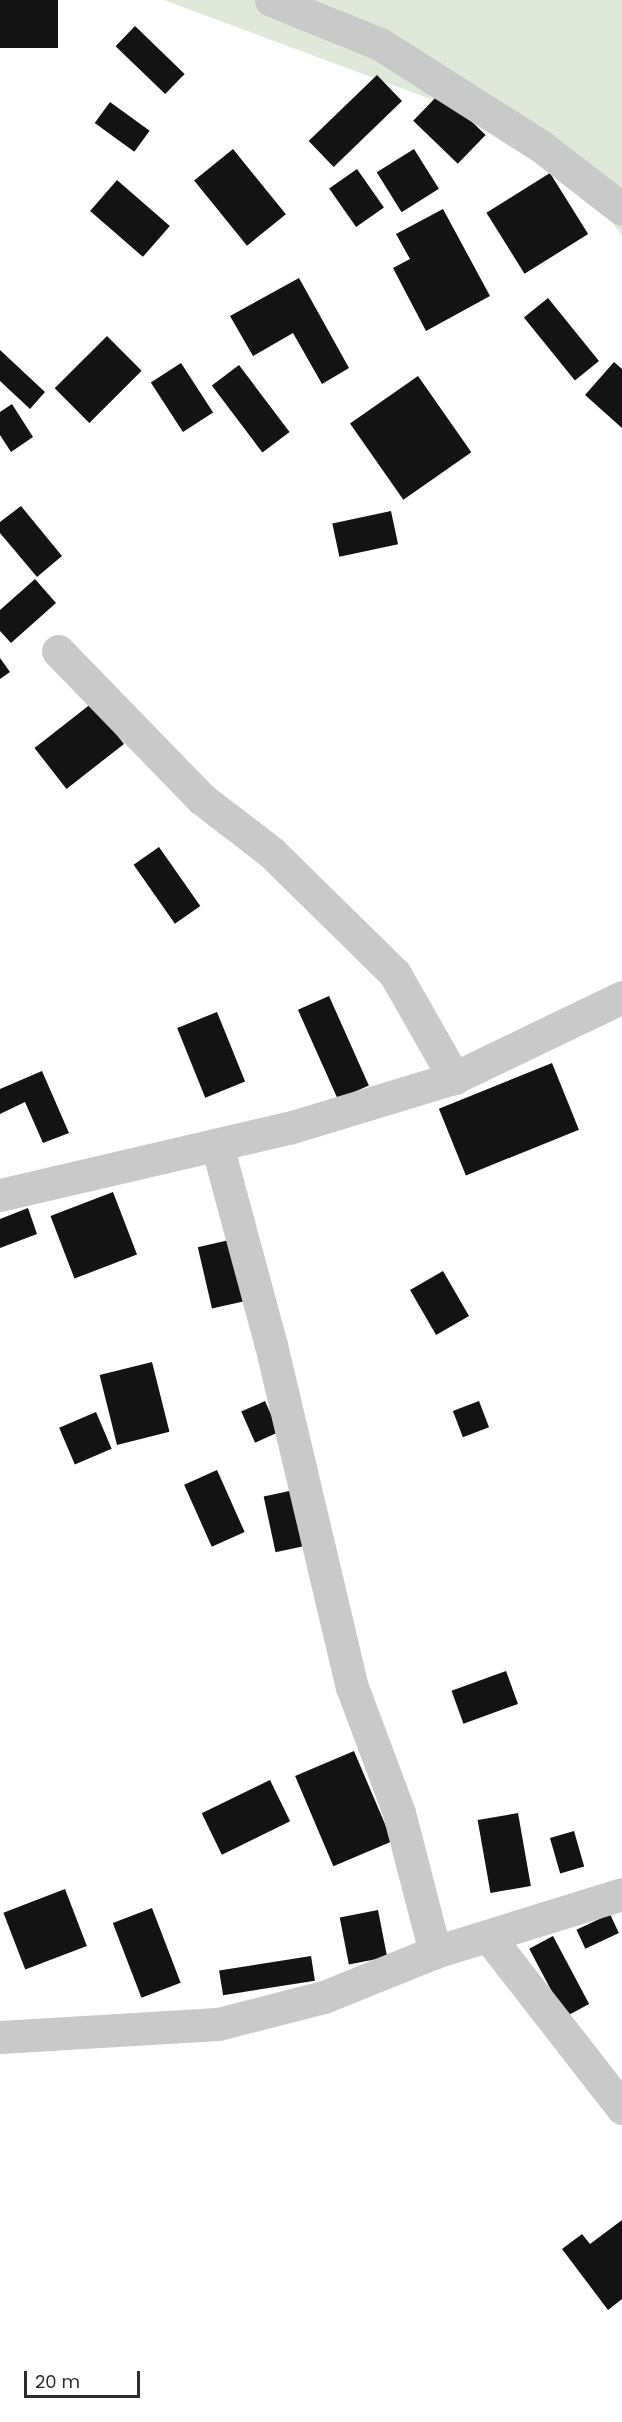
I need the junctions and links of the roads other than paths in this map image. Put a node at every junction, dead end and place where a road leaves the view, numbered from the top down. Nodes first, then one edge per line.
1 (271, 0) edge
2 (622, 209) edge
3 (58, 651) dead end
4 (622, 997) edge
5 (454, 1078) junction
6 (218, 1145) junction
7 (0, 1195) edge
8 (622, 1894) edge
9 (489, 1936) junction
10 (435, 1952) junction
11 (0, 2037) edge
12 (622, 2108) edge

1 - 2 street
3 - 5 street
4 - 5 street
5 - 6 street
6 - 7 street
6 - 10 street
8 - 9 street
9 - 10 street
9 - 12 street
10 - 11 street

